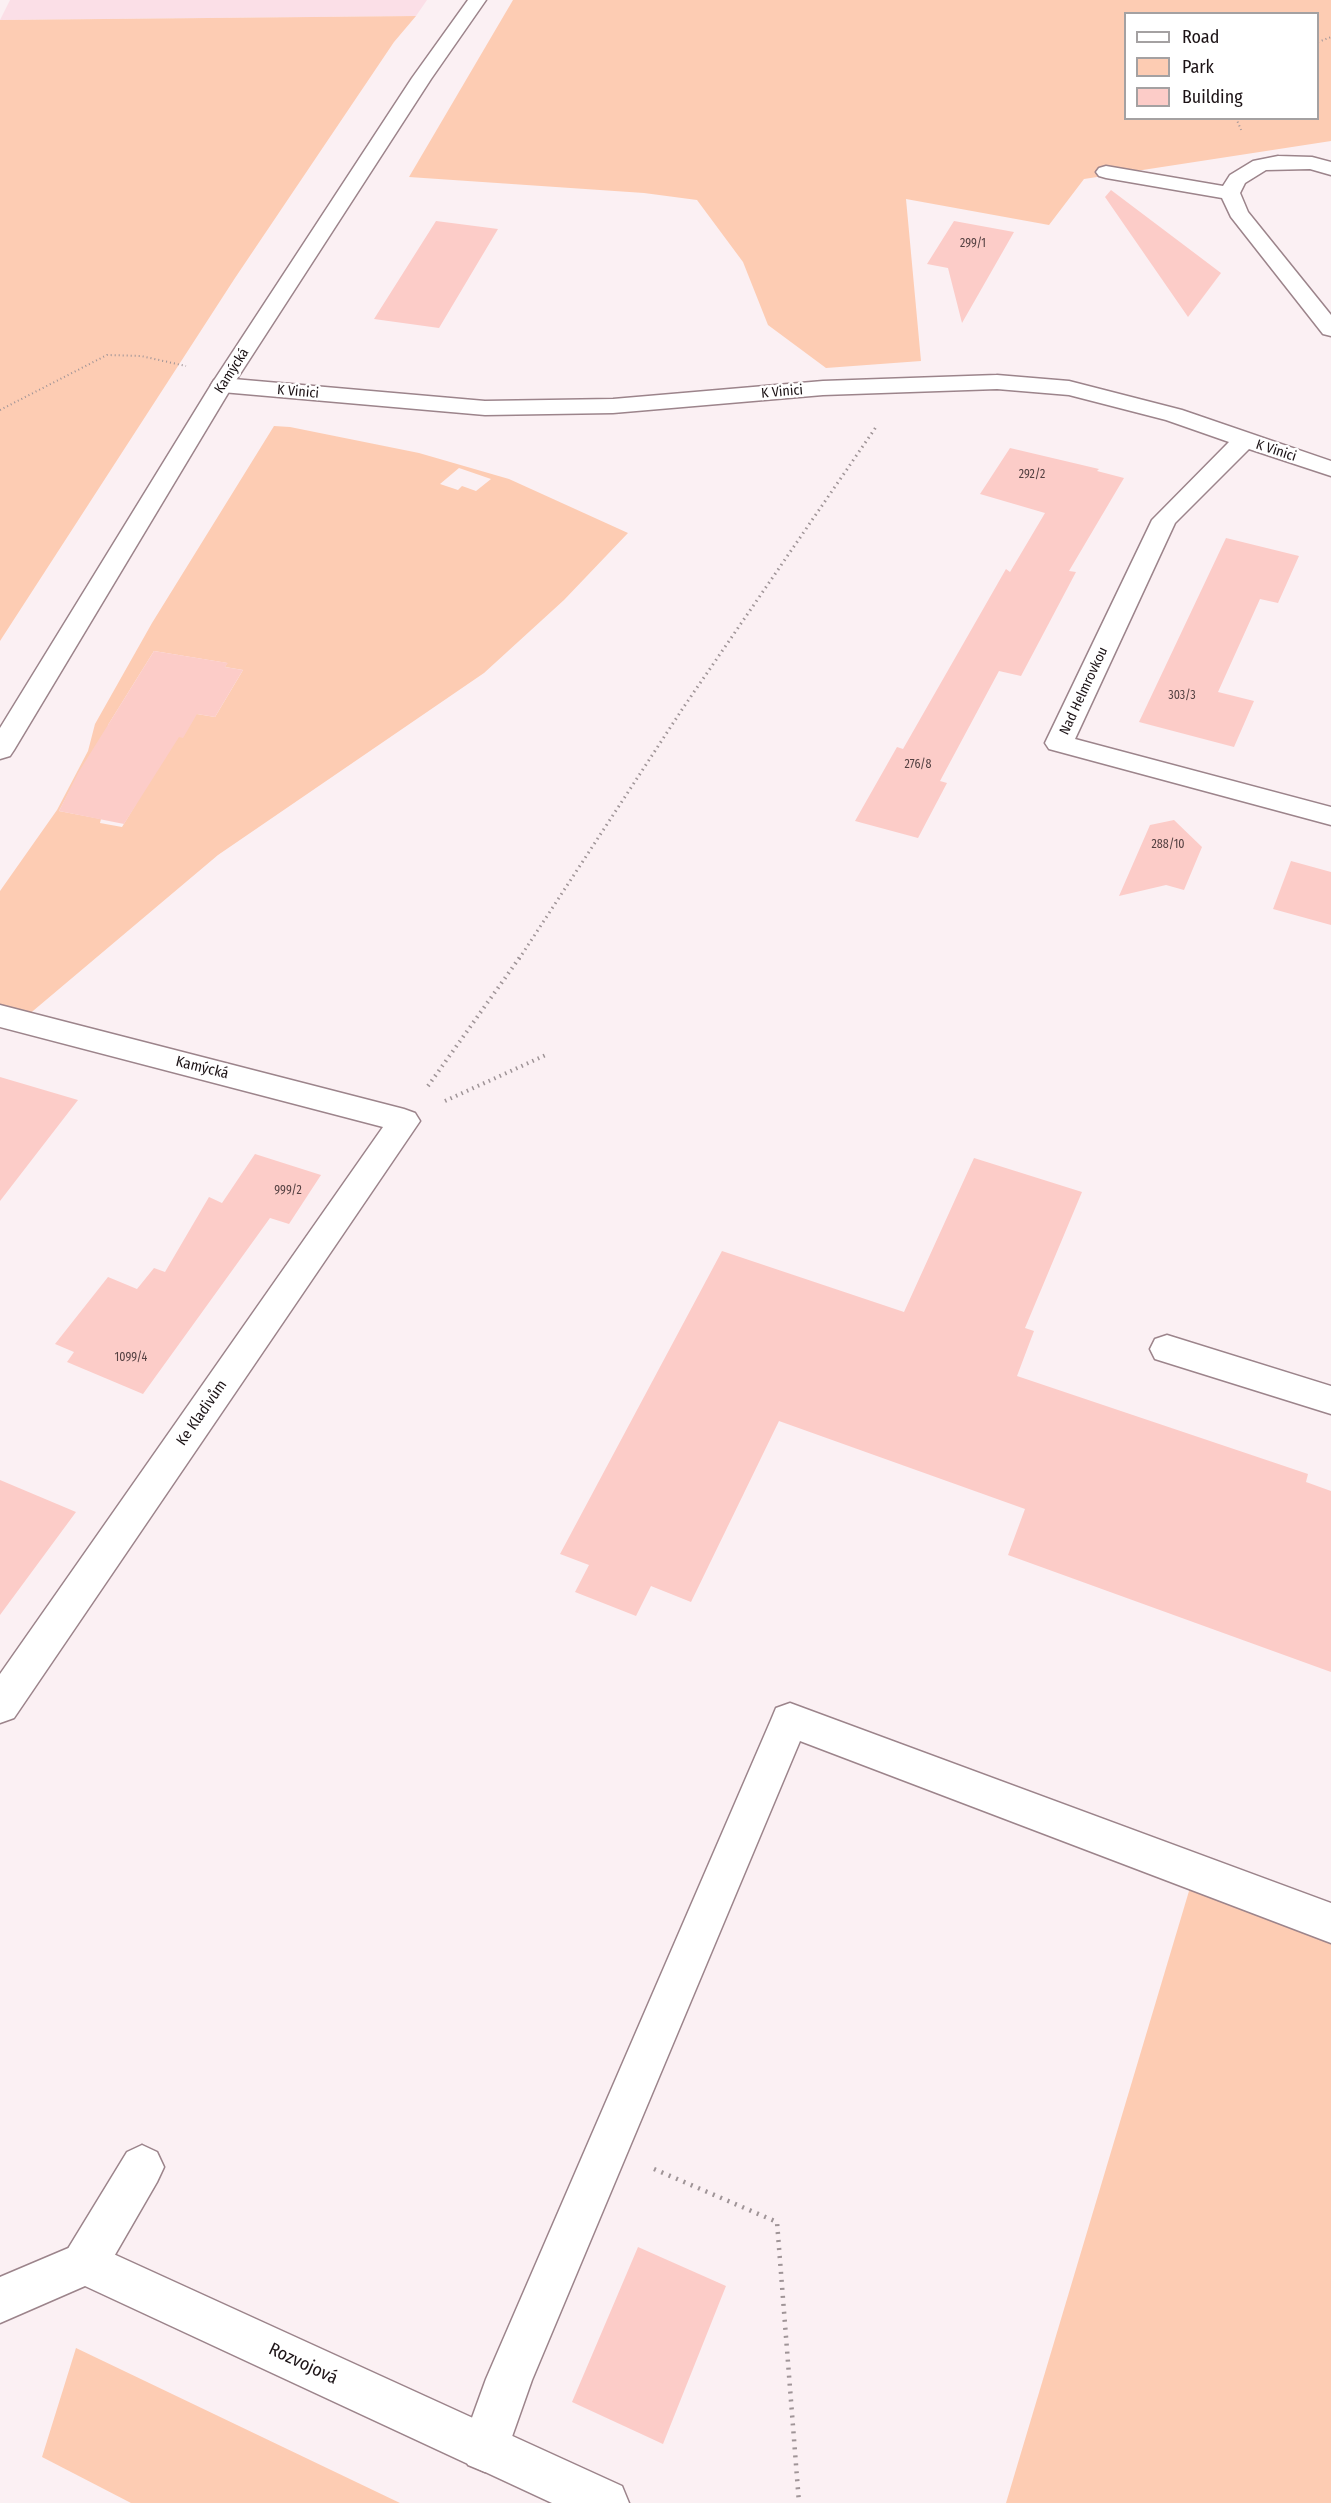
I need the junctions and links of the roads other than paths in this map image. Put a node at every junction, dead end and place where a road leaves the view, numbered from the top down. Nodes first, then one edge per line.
1 (477, 0) edge
2 (1331, 169) edge
3 (1106, 172) dead end
4 (1230, 193) junction
5 (1331, 329) edge
6 (222, 385) junction
7 (1244, 440) junction
8 (1331, 469) edge
9 (0, 750) edge
10 (1331, 816) edge
11 (0, 1016) edge
12 (404, 1120) joint
13 (1167, 1349) dead end
14 (1331, 1400) edge
15 (0, 1706) edge
16 (1331, 1923) edge
17 (142, 2167) dead end
18 (85, 2264) junction
19 (0, 2300) edge
20 (485, 2448) junction
21 (604, 2503) edge

1 - 6 street, Kamýcká
2 - 4 street
3 - 4 street
4 - 5 street
6 - 7 street, K Vinici
6 - 9 street, Kamýcká
7 - 8 street, K Vinici
7 - 10 street, Nad Helmrovkou
11 - 12 street, Kamýcká
12 - 15 street, Ke Kladivům
13 - 14 street
16 - 20 street
17 - 18 street
18 - 19 street
18 - 20 street, Rozvojová
20 - 21 street, Rozvojová

